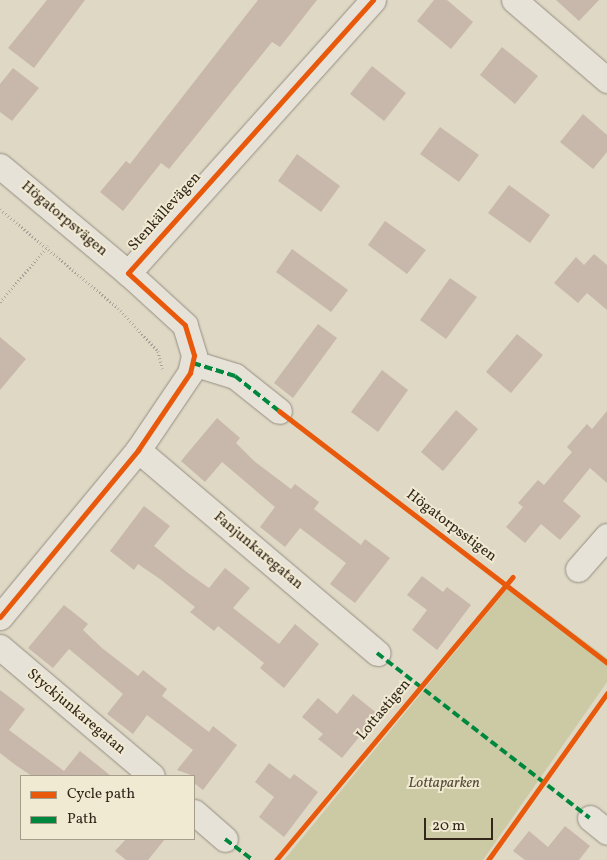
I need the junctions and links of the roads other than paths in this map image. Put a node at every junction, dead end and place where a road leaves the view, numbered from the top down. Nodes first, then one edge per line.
1 (373, 0) edge
2 (514, 0) edge
3 (607, 80) edge
4 (0, 166) edge
5 (128, 273) junction
6 (193, 363) junction
7 (278, 411) dead end
8 (138, 450) junction
9 (607, 536) edge
10 (578, 570) dead end
11 (0, 617) edge
12 (0, 647) edge
13 (377, 653) dead end
14 (151, 775) edge
15 (195, 813) edge
16 (226, 839) dead end

1 - 5 street, Stenkällevägen
2 - 3 street
4 - 5 street, Högatorpsvägen
5 - 6 street, Stenkällevägen
6 - 7 street
6 - 8 street, Stenkällevägen
8 - 11 street, Stenkällevägen
8 - 13 street, Fanjunkaregatan
9 - 10 street
12 - 14 street, Styckjunkaregatan
15 - 16 street

